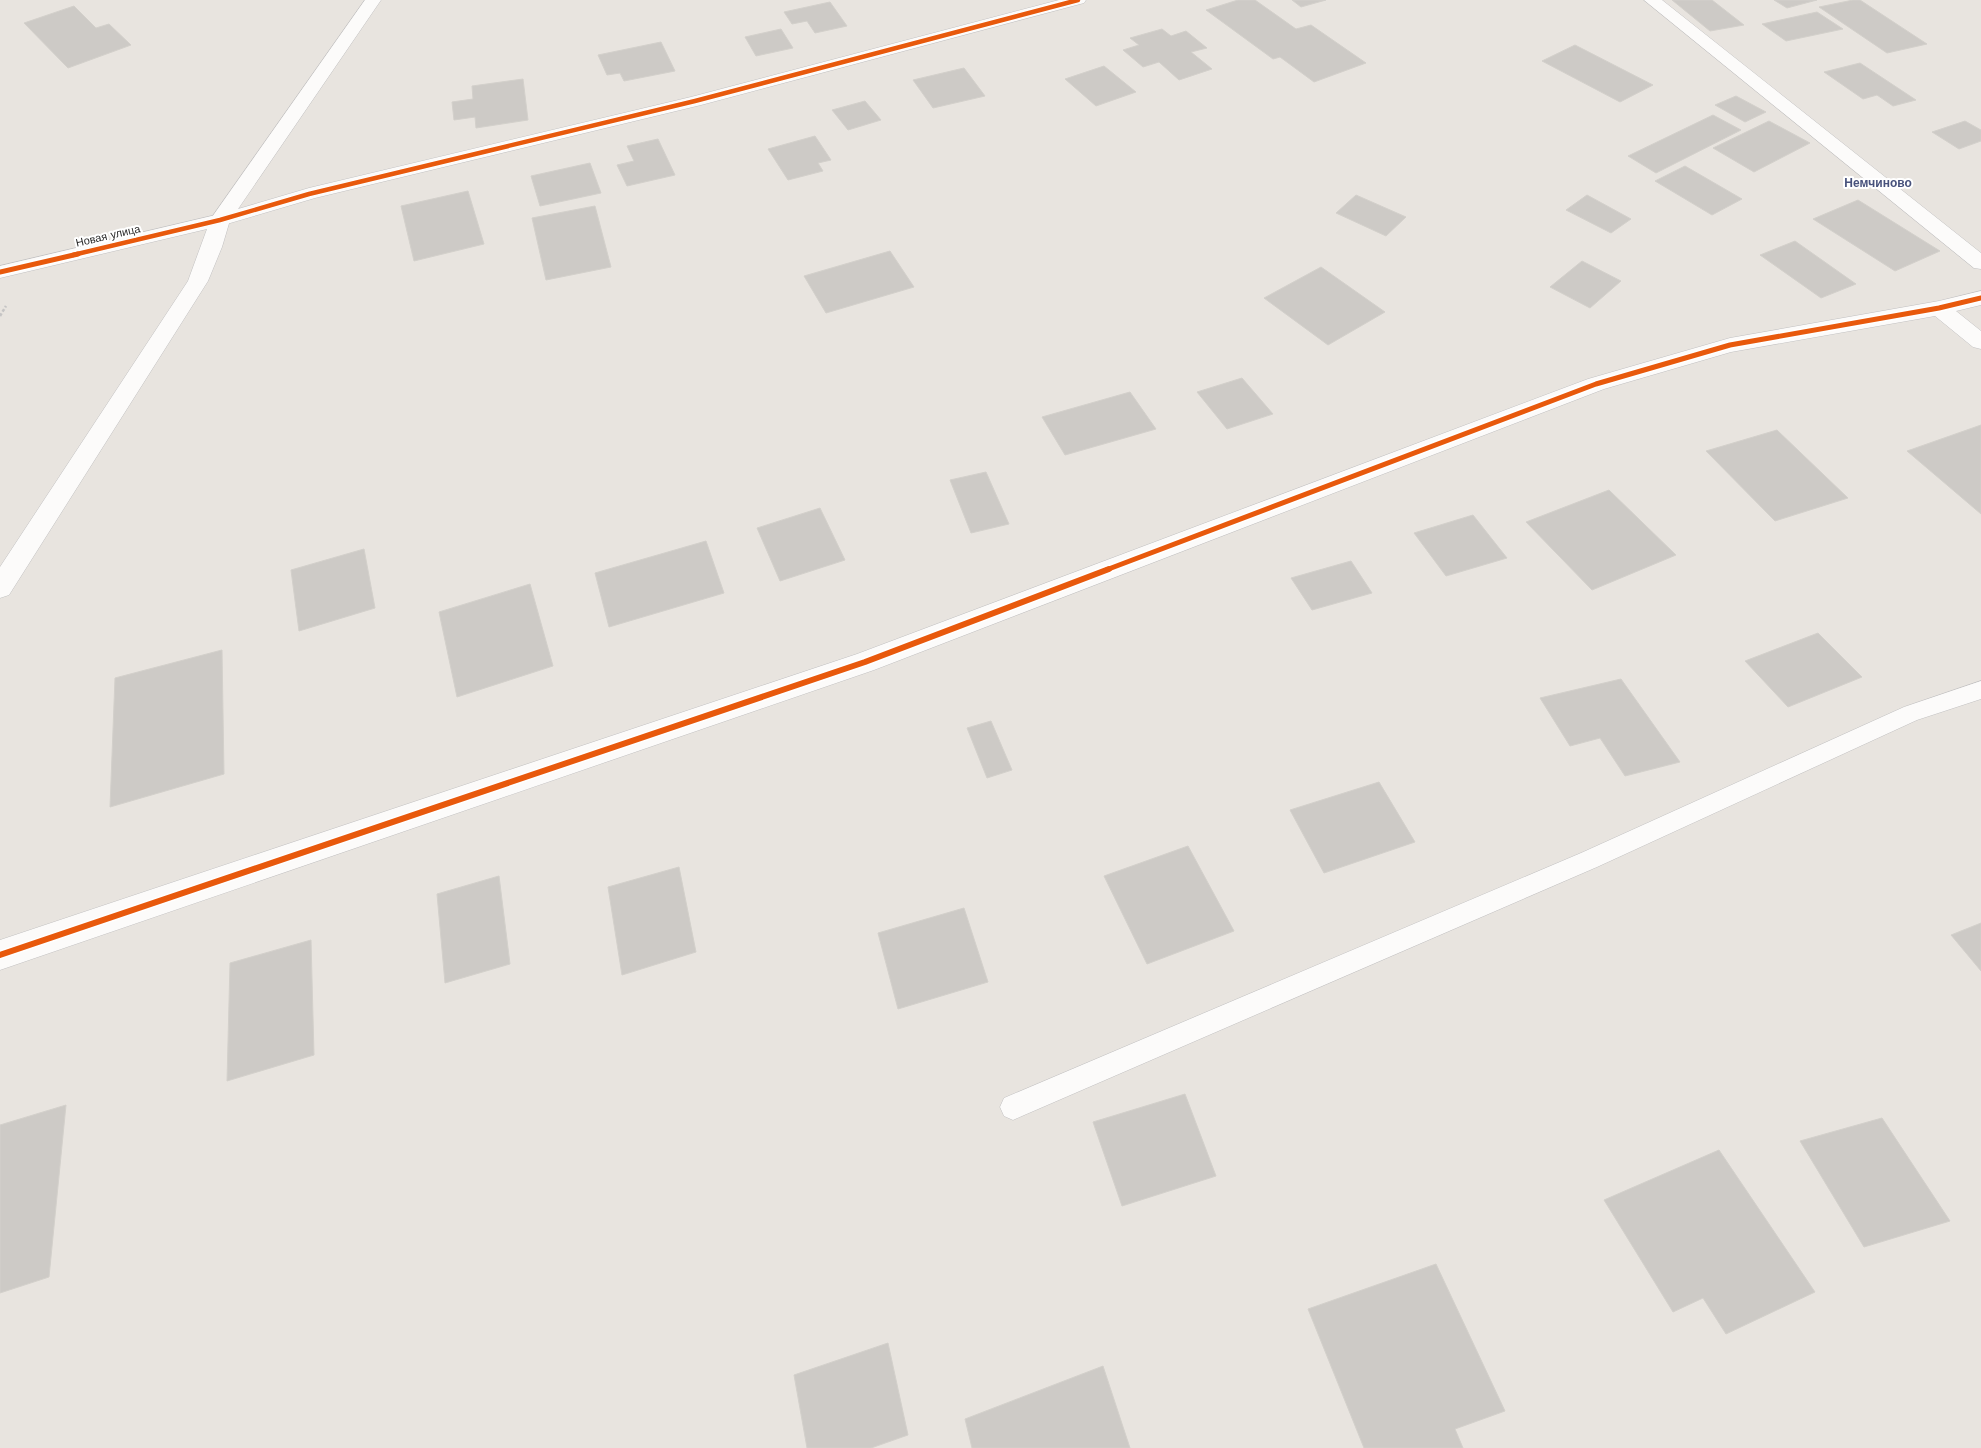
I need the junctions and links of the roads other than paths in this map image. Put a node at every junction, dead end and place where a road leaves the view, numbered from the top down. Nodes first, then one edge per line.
1 (373, 0) edge
2 (1078, 0) edge
3 (1652, 0) edge
4 (220, 220) junction
5 (1981, 263) edge
6 (0, 272) edge
7 (1981, 298) edge
8 (1939, 308) junction
9 (1981, 342) edge
10 (0, 588) edge
11 (1981, 690) edge
12 (0, 955) edge
13 (1013, 1108) dead end

1 - 4 street
2 - 4 street, Новая улица
3 - 5 street
4 - 6 street, Новая улица
4 - 10 street
7 - 8 street
8 - 9 street
8 - 12 street
11 - 13 lane

